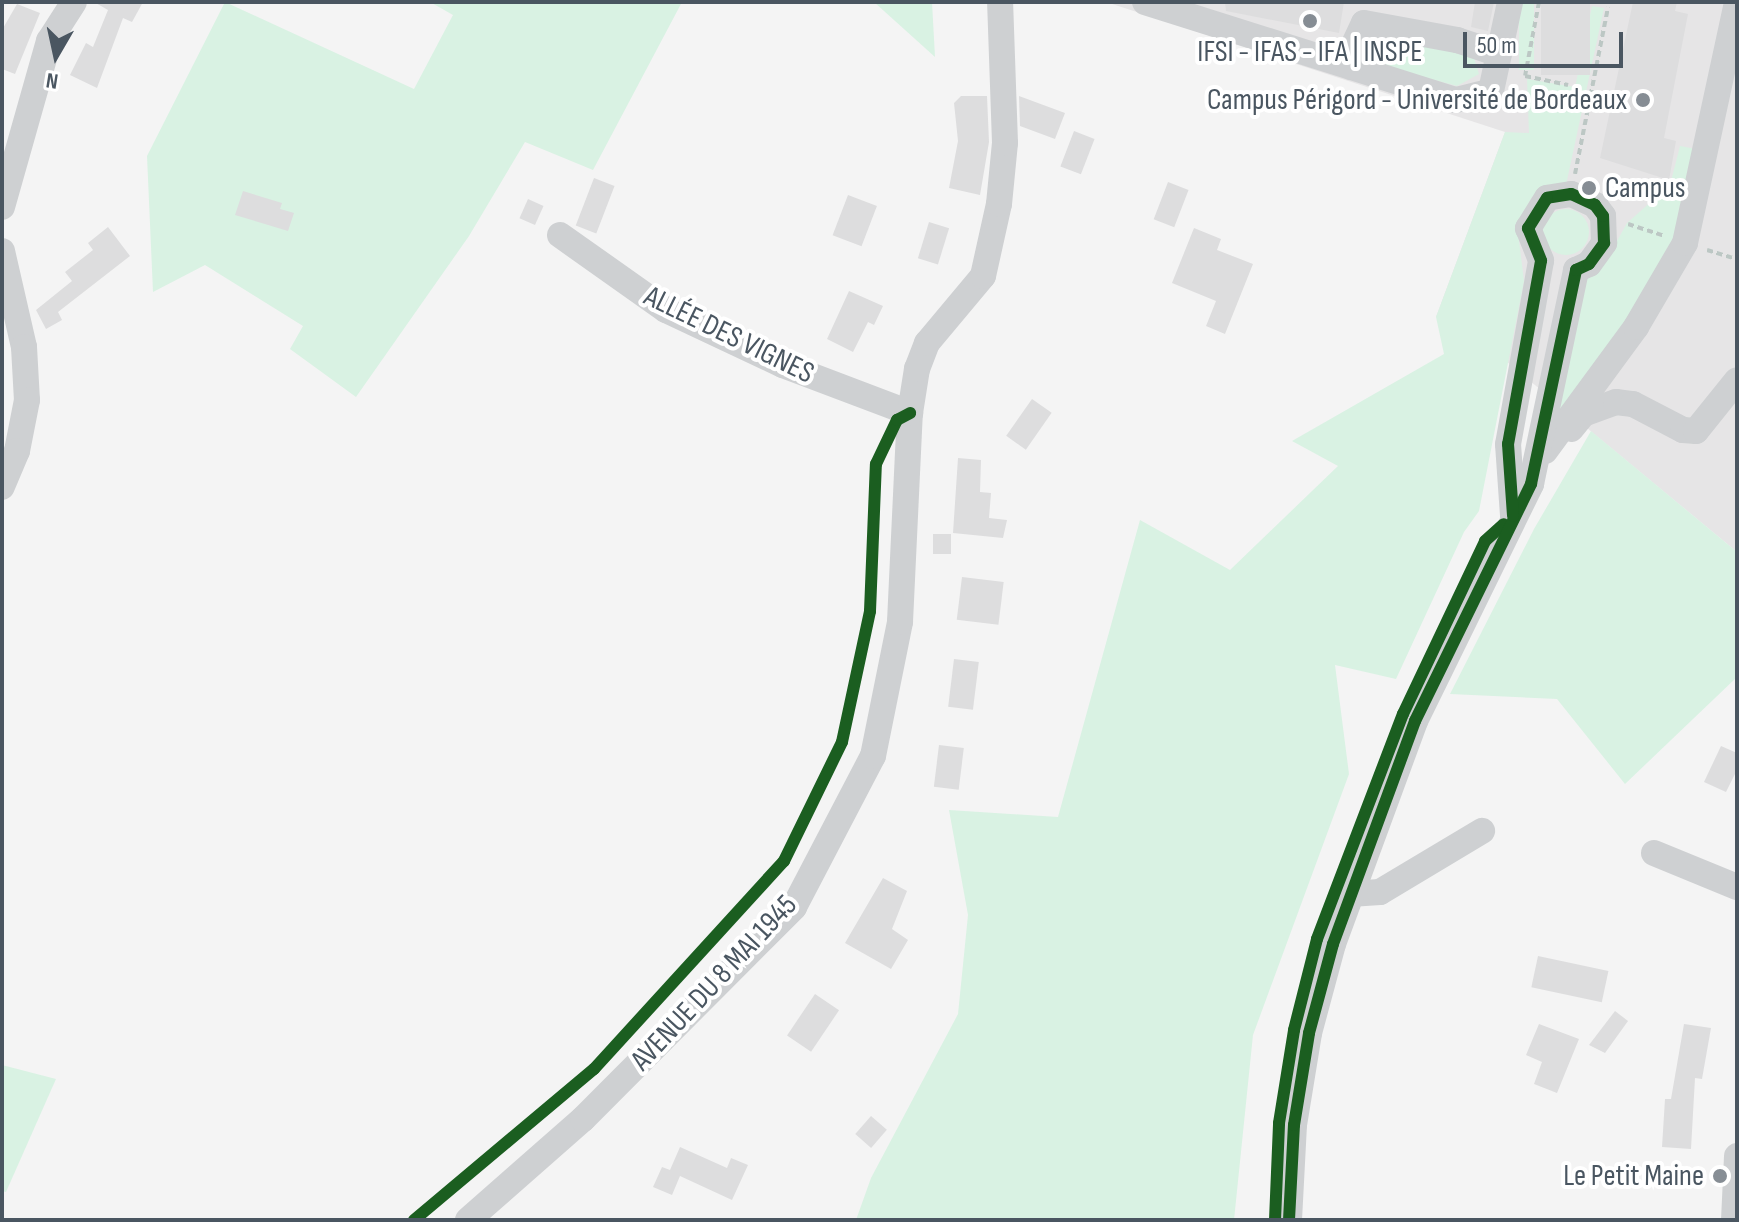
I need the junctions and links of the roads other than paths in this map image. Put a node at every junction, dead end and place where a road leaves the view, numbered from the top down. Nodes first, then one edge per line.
1 (74, 2) edge
2 (1000, 2) edge
3 (1145, 2) edge
4 (1510, 2) edge
5 (1736, 6) edge
6 (1499, 54) junction
7 (1351, 67) junction
8 (2, 207) edge
9 (560, 235) dead end
10 (2, 251) edge
11 (1737, 380) edge
12 (910, 413) junction
13 (1531, 484) junction
14 (2, 487) edge
15 (1513, 516) junction
16 (1482, 831) dead end
17 (1654, 853) dead end
18 (1737, 887) edge
19 (1350, 894) junction
20 (1737, 1156) edge
21 (468, 1220) edge
22 (1289, 1220) edge
23 (1734, 1220) edge

1 - 8 street
2 - 12 street, AVENUE DU 8 MAI 1945
3 - 7 street
4 - 6 street
5 - 13 street
6 - 7 street
6 - 7 street
9 - 12 street, ALLÉE DES VIGNES
10 - 14 street
11 - 13 street
12 - 21 street, AVENUE DU 8 MAI 1945
13 - 15 street
13 - 15 street
15 - 19 street
16 - 19 street
17 - 18 street
19 - 22 street
20 - 23 street

